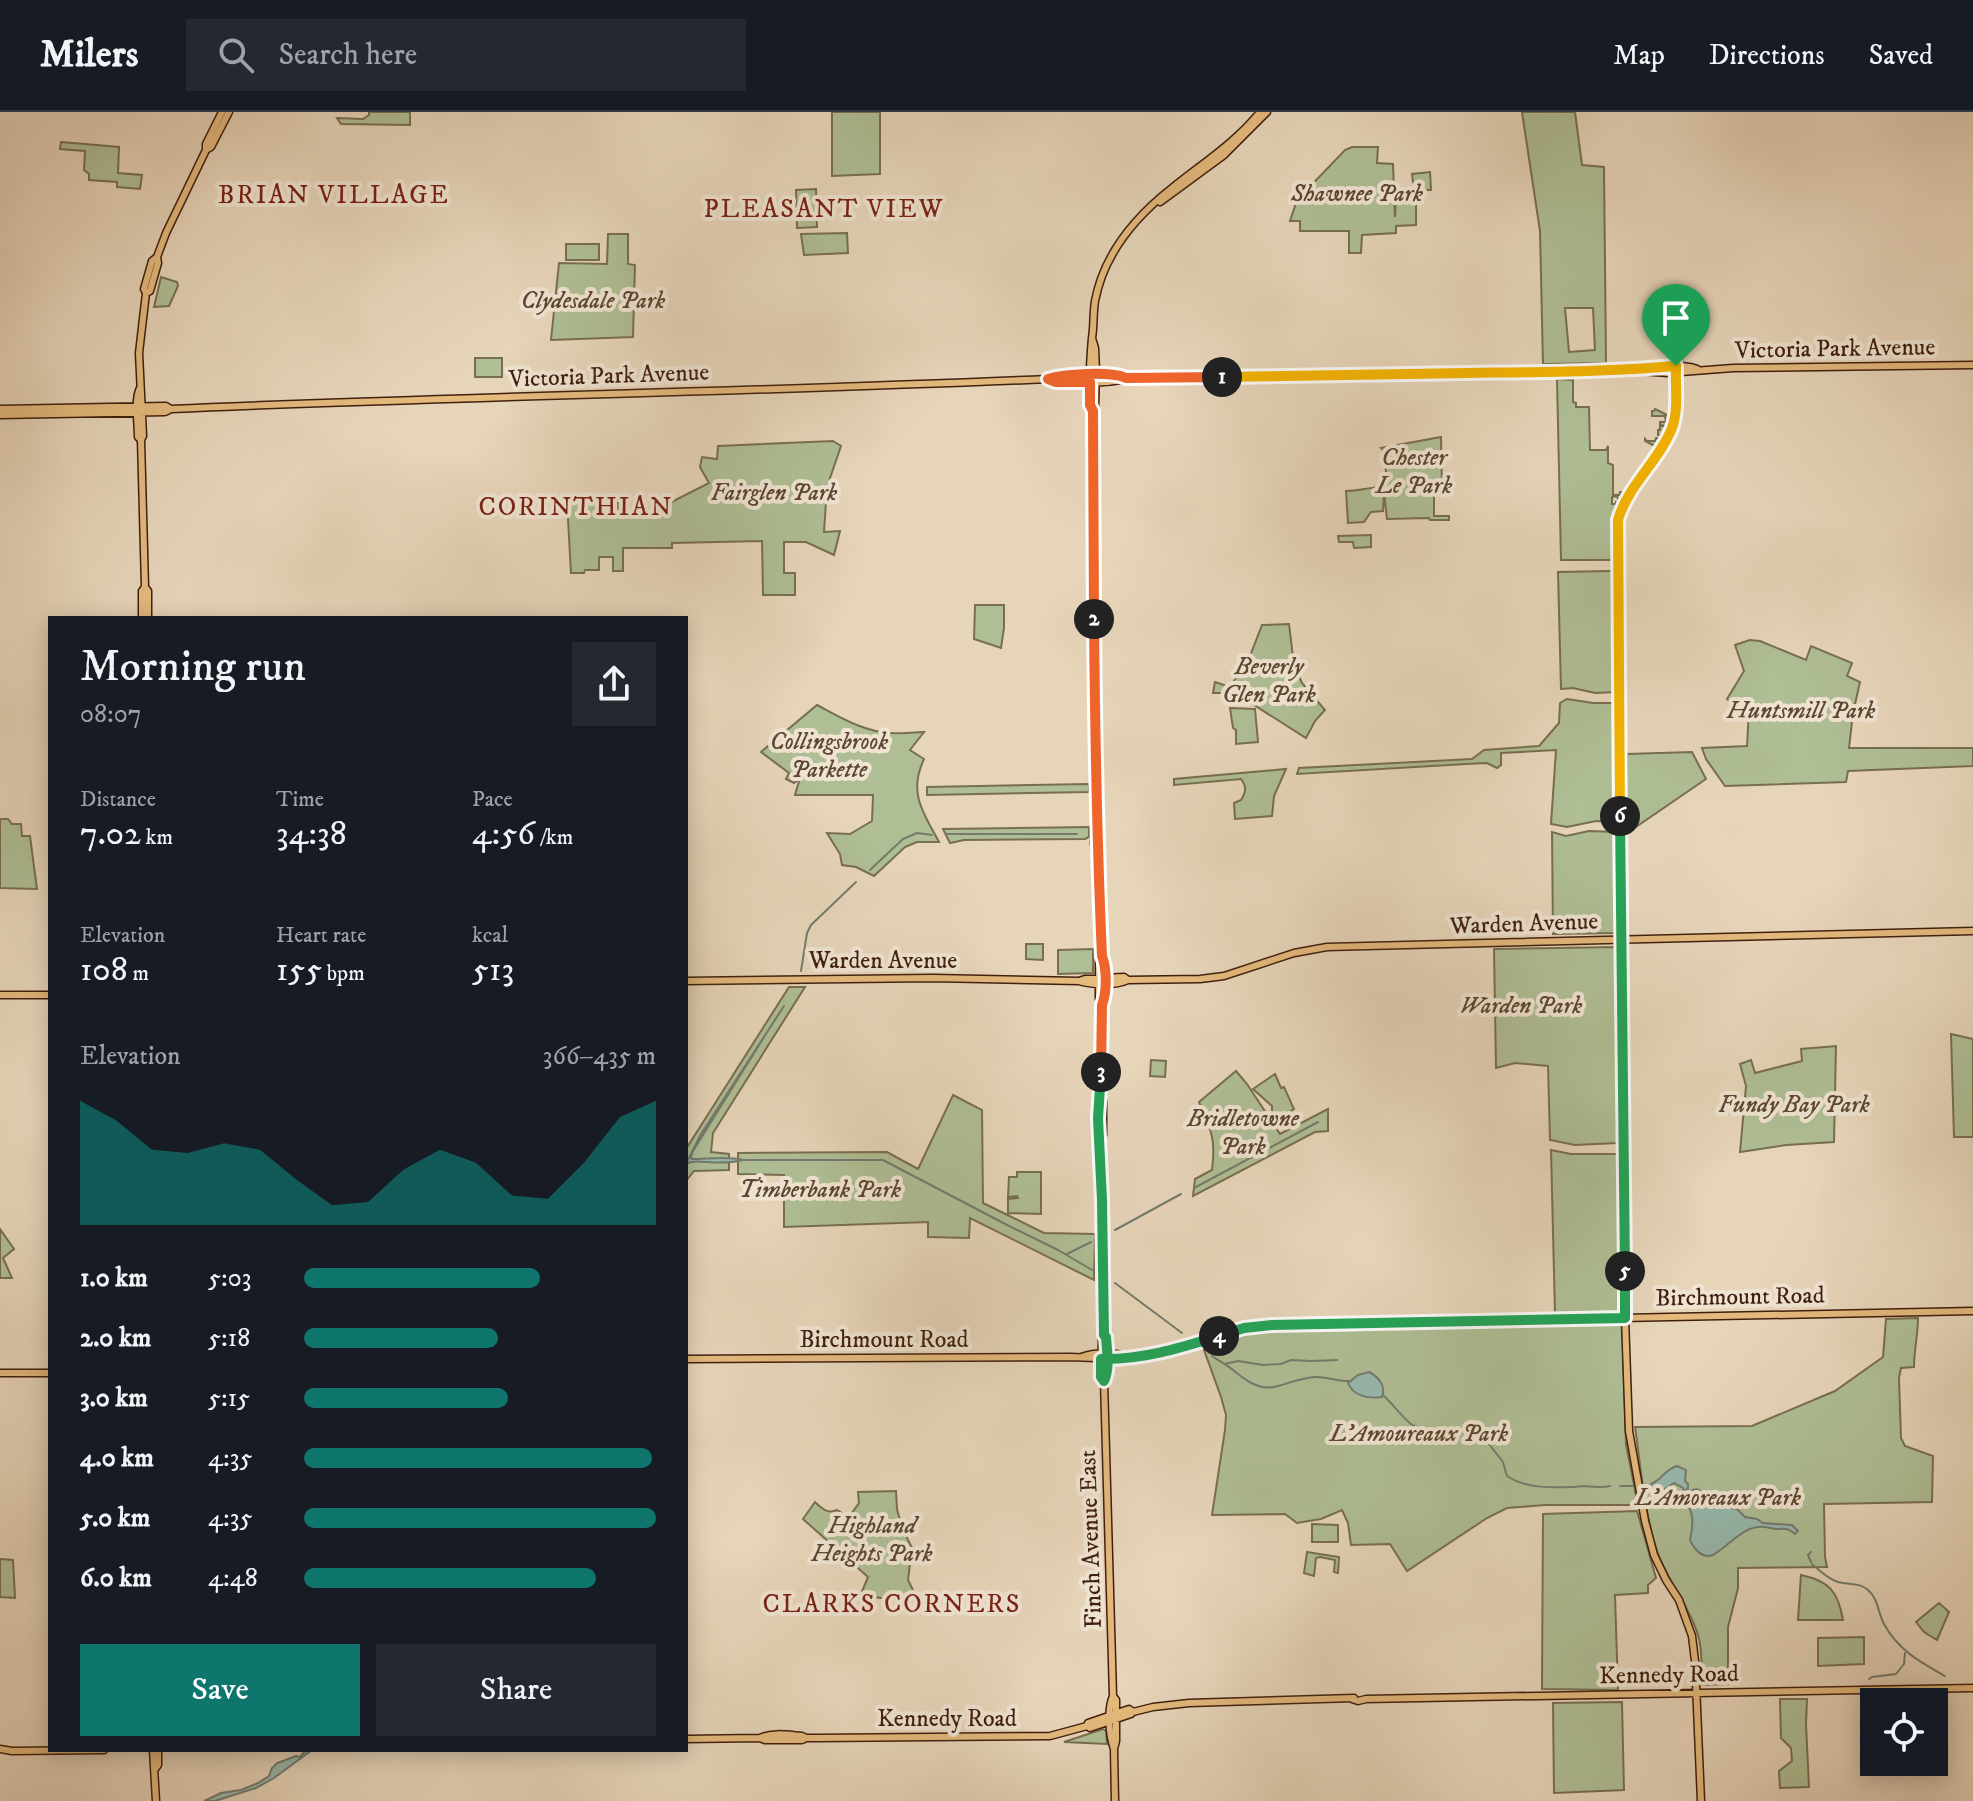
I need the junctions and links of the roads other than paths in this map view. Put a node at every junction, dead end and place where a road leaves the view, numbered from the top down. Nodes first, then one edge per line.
1 (222, 112) edge
2 (229, 112) edge
3 (1260, 112) edge
4 (1267, 112) edge
5 (206, 150) junction
6 (1147, 210) junction
7 (1973, 365) edge
8 (1676, 369) junction
9 (1093, 379) junction
10 (0, 409) edge
11 (140, 409) junction
12 (0, 415) edge
13 (145, 616) edge
14 (1973, 931) edge
15 (1620, 940) junction
16 (688, 981) edge
17 (1102, 981) junction
18 (0, 995) edge
19 (48, 995) edge
20 (1973, 1311) edge
21 (1625, 1318) junction
22 (1104, 1357) junction
23 (688, 1359) edge
24 (0, 1373) edge
25 (48, 1373) edge
26 (1973, 1688) edge
27 (1696, 1693) junction
28 (1113, 1718) junction
29 (688, 1739) edge
30 (1, 1750) edge
31 (48, 1750) edge
32 (156, 1752) edge
33 (156, 1801) edge
34 (1115, 1801) edge
35 (1701, 1801) edge

1 - 5 main road
2 - 5 main road
3 - 6 main road, Finch Avenue East
4 - 6 main road, Finch Avenue East
5 - 11 main road
6 - 9 main road, Finch Avenue East
7 - 8 main road, Victoria Park Avenue
8 - 9 main road, Victoria Park Avenue
8 - 15 main road
9 - 11 main road, Victoria Park Avenue
9 - 17 main road, Finch Avenue East
10 - 11 main road, Victoria Park Avenue
11 - 12 main road, Victoria Park Avenue
11 - 13 main road
14 - 15 main road, Warden Avenue
15 - 17 main road, Warden Avenue
15 - 21 main road
16 - 17 main road, Warden Avenue
17 - 22 main road, Finch Avenue East
18 - 19 main road
20 - 21 main road, Birchmount Road
21 - 22 main road, Birchmount Road
21 - 27 main road
22 - 23 main road, Birchmount Road
22 - 28 main road, Finch Avenue East
24 - 25 main road
26 - 27 main road, Kennedy Road
27 - 28 main road, Kennedy Road
27 - 35 main road
28 - 29 main road, Kennedy Road
28 - 34 main road, Finch Avenue East
30 - 31 main road
32 - 33 main road

